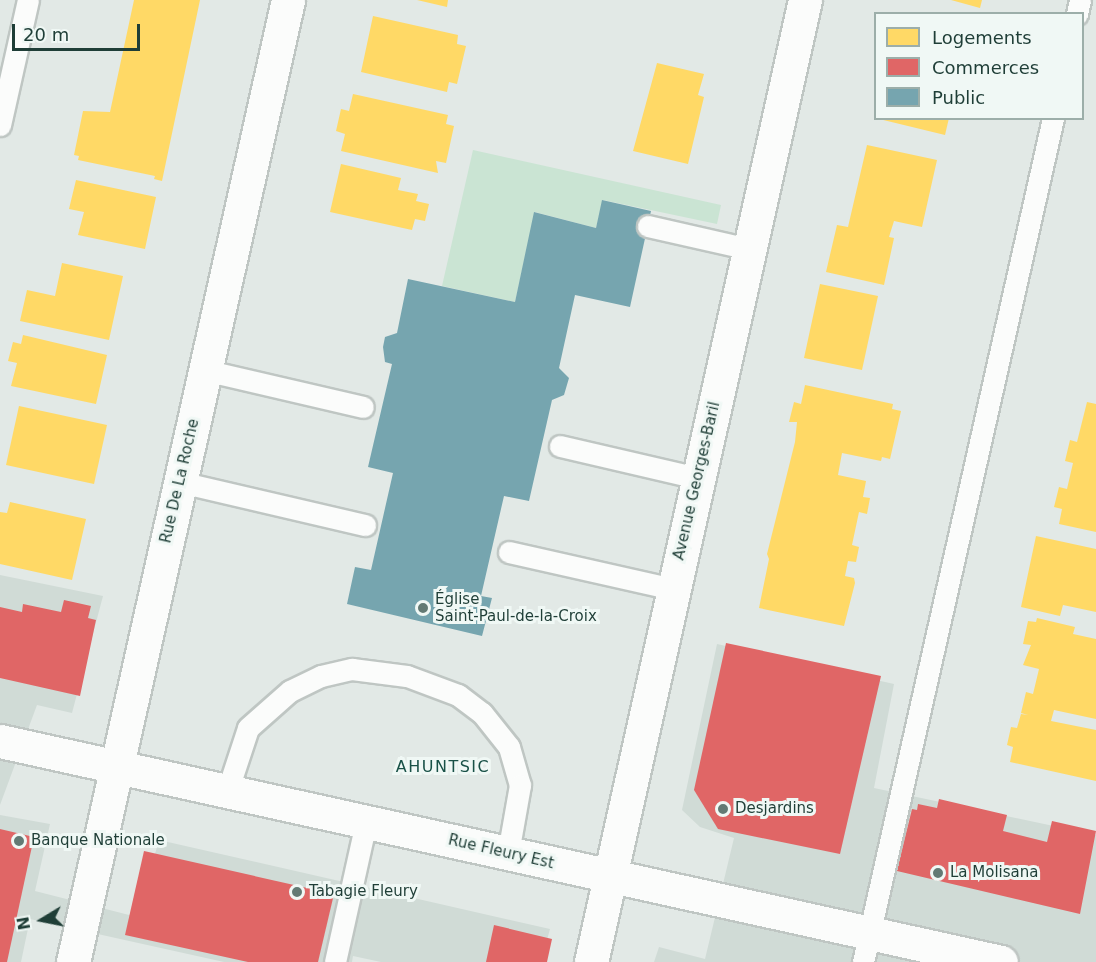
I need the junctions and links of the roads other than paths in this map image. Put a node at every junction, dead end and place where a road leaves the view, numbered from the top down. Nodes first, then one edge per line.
1 (28, 0) edge
2 (288, 0) edge
3 (805, 0) edge
4 (1053, 120) edge
5 (0, 125) edge
6 (648, 226) dead end
7 (749, 249) junction
8 (204, 370) junction
9 (363, 407) dead end
10 (560, 446) dead end
11 (698, 478) junction
12 (180, 482) junction
13 (365, 525) dead end
14 (509, 552) dead end
15 (673, 590) junction
16 (0, 741) edge
17 (115, 767) junction
18 (227, 792) junction
19 (366, 822) junction
20 (508, 853) junction
21 (610, 876) junction
22 (866, 947) edge
23 (73, 962) edge
24 (335, 962) edge
25 (591, 962) edge
26 (1001, 962) edge

1 - 5 lane
2 - 8 street, Rue De La Roche
3 - 7 street, Avenue Georges-Baril
4 - 22 lane
6 - 7 lane
7 - 11 street, Avenue Georges-Baril
8 - 9 lane
8 - 12 street, Rue De La Roche
10 - 11 lane
11 - 15 street, Avenue Georges-Baril
12 - 13 lane
12 - 17 street, Rue De La Roche
14 - 15 lane
15 - 21 street, Avenue Georges-Baril
16 - 17 street, Rue Fleury Est
17 - 18 street, Rue Fleury Est
17 - 23 street, Rue De La Roche
18 - 19 street, Rue Fleury Est
18 - 20 lane
19 - 20 street, Rue Fleury Est
19 - 24 lane
20 - 21 street, Rue Fleury Est
21 - 22 street, Rue Fleury Est
21 - 25 street, Avenue Georges-Baril
22 - 26 street, Rue Fleury Est

